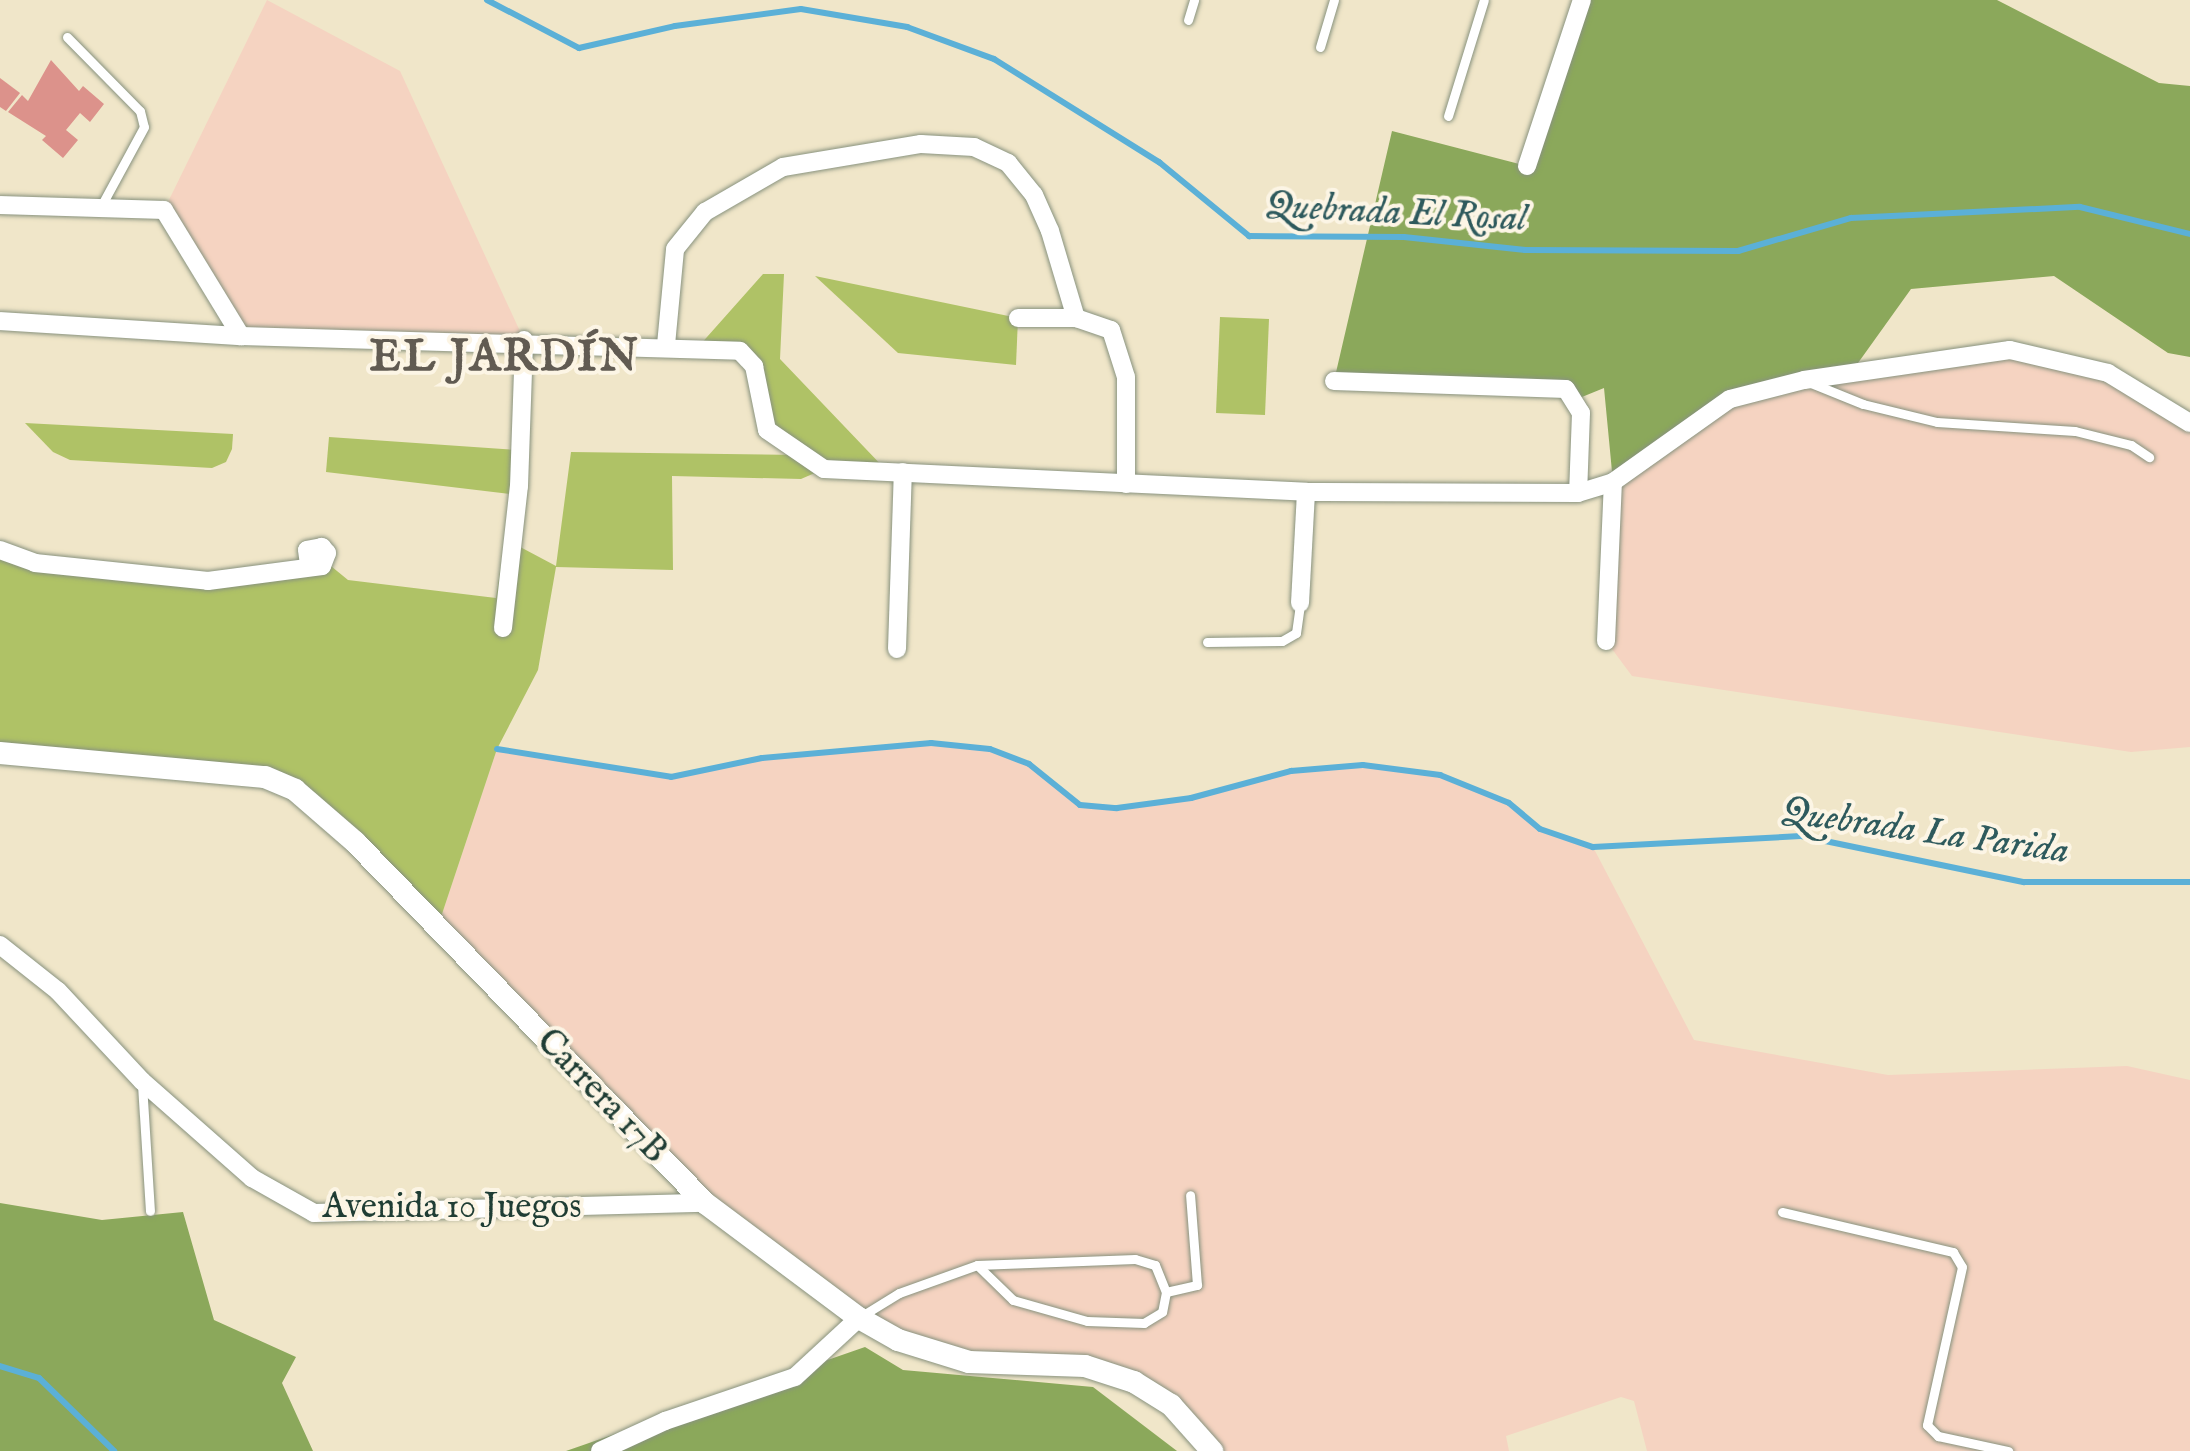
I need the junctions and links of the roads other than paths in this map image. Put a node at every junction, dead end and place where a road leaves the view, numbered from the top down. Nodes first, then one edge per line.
1 (1194, 0) edge
2 (1334, 0) edge
3 (1484, 0) edge
4 (1582, 0) edge
5 (1188, 20) dead end
6 (68, 38) dead end
7 (1320, 48) dead end
8 (1448, 116) dead end
9 (1527, 166) dead end
10 (0, 206) edge
11 (100, 208) junction
12 (1018, 318) dead end
13 (1076, 318) junction
14 (0, 321) edge
15 (241, 336) junction
16 (524, 340) junction
17 (666, 344) junction
18 (1804, 380) junction
19 (1334, 382) dead end
20 (2190, 423) edge
21 (2148, 457) dead end
22 (903, 472) junction
23 (1612, 482) junction
24 (1126, 484) junction
25 (1306, 492) junction
26 (1578, 493) junction
27 (0, 550) edge
28 (309, 565) dead end
29 (1300, 603) joint
30 (503, 628) dead end
31 (1606, 641) dead end
32 (1207, 642) dead end
33 (897, 648) dead end
34 (0, 753) edge
35 (0, 946) edge
36 (142, 1082) junction
37 (1190, 1194) dead end
38 (705, 1204) junction
39 (150, 1211) dead end
40 (1782, 1212) dead end
41 (977, 1265) junction
42 (1166, 1292) junction
43 (858, 1318) junction
44 (600, 1451) edge
45 (1212, 1451) edge
46 (2008, 1451) edge

1 - 5 lane
2 - 7 lane
3 - 8 lane
4 - 9 street
6 - 11 lane
10 - 11 street
11 - 15 street
12 - 13 street
13 - 17 street
13 - 24 street
14 - 15 street
15 - 16 street
16 - 17 street
16 - 30 street
17 - 22 street
18 - 20 street
18 - 21 lane
18 - 23 street
19 - 26 street
22 - 24 street
22 - 33 street
23 - 26 street
23 - 31 street
24 - 25 street
25 - 26 street
25 - 29 street
27 - 28 street
29 - 32 lane
34 - 38 street, Carrera 17B
35 - 36 street, Avenida 10 Juegos
36 - 38 street, Avenida 10 Juegos
36 - 39 lane
37 - 42 lane
38 - 43 street, Carrera 17B
40 - 46 lane
41 - 42 lane
41 - 42 lane
41 - 43 lane
43 - 44 street
43 - 45 street, Carrera 17B

